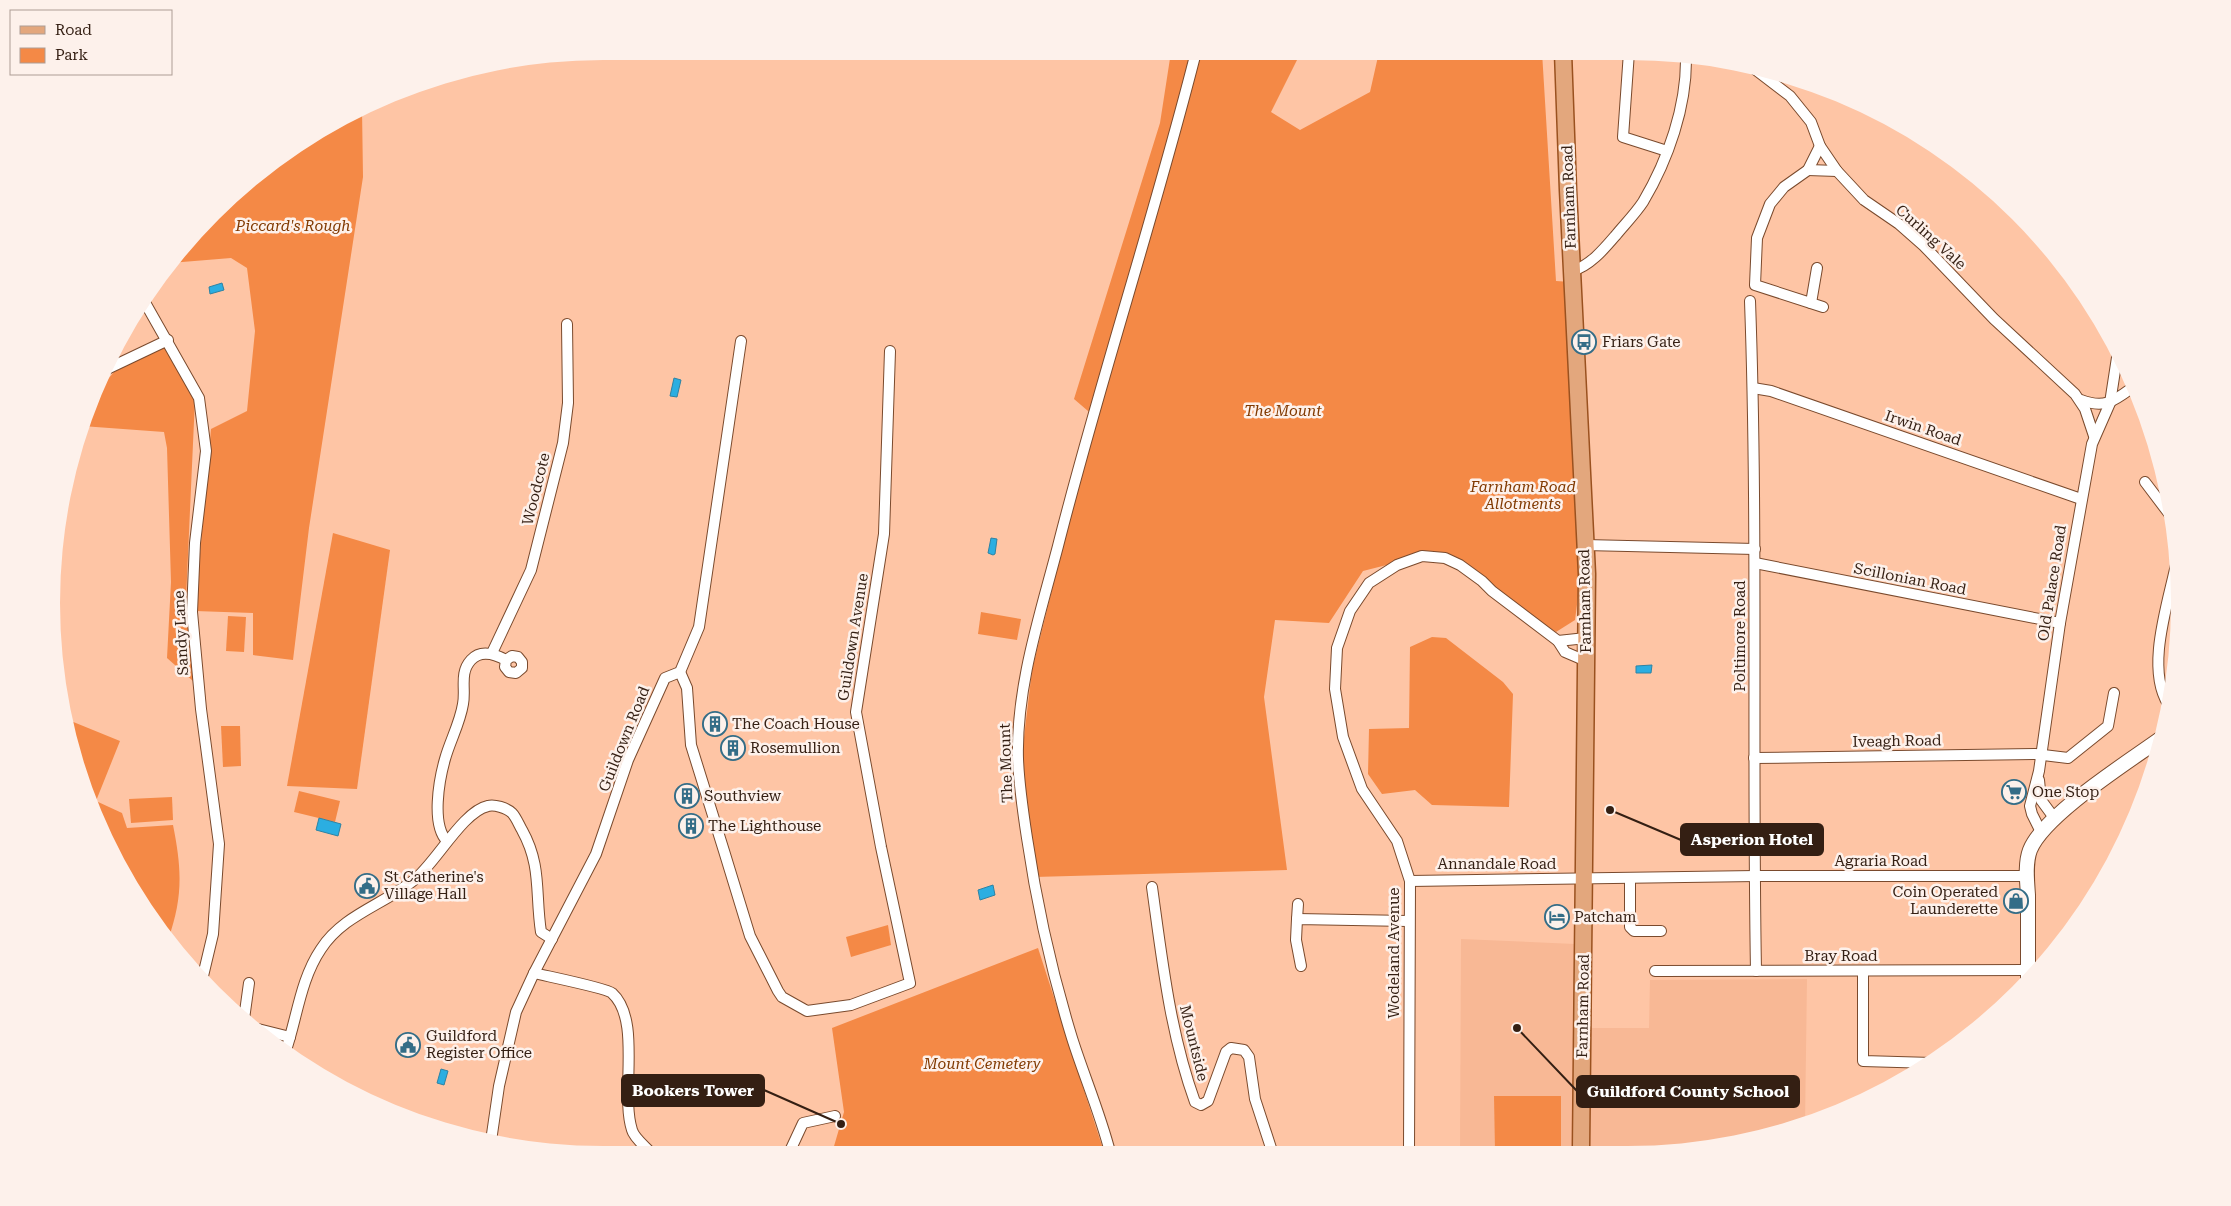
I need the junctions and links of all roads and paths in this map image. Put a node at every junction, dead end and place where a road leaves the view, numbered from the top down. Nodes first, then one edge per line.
1 (1194, 60) edge
2 (1563, 60) edge
3 (1628, 60) edge
4 (1686, 64) edge
5 (1767, 79) edge
6 (1820, 146) junction
7 (1668, 151) junction
8 (1808, 170) junction
9 (1837, 171) junction
10 (1817, 268) dead end
11 (1572, 271) junction
12 (1750, 301) dead end
13 (1811, 303) junction
14 (148, 307) edge
15 (1823, 307) dead end
16 (567, 324) dead end
17 (168, 340) junction
18 (741, 341) dead end
19 (890, 350) dead end
20 (115, 365) edge
21 (2116, 365) edge
22 (1753, 388) junction
23 (2128, 391) edge
24 (2080, 400) junction
25 (2110, 403) junction
26 (2094, 436) junction
27 (2145, 482) dead end
28 (2081, 499) junction
29 (2162, 505) edge
30 (1585, 545) junction
31 (1755, 549) junction
32 (1755, 563) junction
33 (2171, 593) edge
34 (2060, 623) junction
35 (1586, 638) junction
36 (1558, 641) junction
37 (492, 653) junction
38 (506, 660) dead end
39 (1586, 661) junction
40 (680, 672) junction
41 (2164, 691) edge
42 (2114, 692) dead end
43 (2152, 745) edge
44 (2042, 755) junction
45 (1754, 758) junction
46 (2039, 771) junction
47 (2054, 819) junction
48 (2041, 832) junction
49 (447, 841) junction
50 (1756, 876) junction
51 (2028, 876) junction
52 (1584, 878) junction
53 (1630, 879) junction
54 (1410, 881) junction
55 (1152, 887) dead end
56 (1298, 904) dead end
57 (1297, 919) junction
58 (1408, 921) junction
59 (1661, 932) dead end
60 (552, 939) junction
61 (1300, 966) dead end
62 (2028, 970) edge
63 (204, 971) edge
64 (1655, 971) dead end
65 (1756, 971) junction
66 (1863, 971) junction
67 (534, 973) junction
68 (2023, 975) edge
69 (249, 984) dead end
70 (245, 1011) edge
71 (270, 1032) edge
72 (290, 1037) junction
73 (288, 1045) edge
74 (1916, 1063) edge
75 (835, 1116) dead end
76 (492, 1135) edge
77 (645, 1146) edge
78 (792, 1146) edge
79 (1108, 1146) edge
80 (1270, 1146) edge
81 (1409, 1146) edge
82 (1582, 1146) edge

1 - 79 street, The Mount
2 - 11 main road, Farnham Road
3 - 7 street
4 - 7 street
5 - 6 street, Curling Vale
6 - 8 street
6 - 9 street, Curling Vale
7 - 11 street
8 - 9 street
8 - 13 street
9 - 24 street, Curling Vale
10 - 13 street
11 - 30 main road, Farnham Road
12 - 22 street, Poltimore Road
13 - 15 street
14 - 17 street, Sandy Lane
16 - 37 street, Woodcote
17 - 20 street
17 - 63 street, Sandy Lane
18 - 40 street
19 - 40 street, Guildown Avenue
21 - 25 street
22 - 28 street, Irwin Road
22 - 31 street, Poltimore Road
23 - 25 street
24 - 25 street
24 - 26 street, Curling Vale
25 - 26 street, Old Palace Road
26 - 28 street, Old Palace Road
27 - 29 street
28 - 34 street, Old Palace Road
30 - 31 street
30 - 35 main road, Farnham Road
31 - 32 street, Poltimore Road
32 - 34 street, Scillonian Road
32 - 45 street, Poltimore Road
33 - 41 street
34 - 44 street, Old Palace Road
35 - 36 street
35 - 39 main road, Farnham Road
36 - 39 street, Wodeland Avenue
36 - 54 street, Wodeland Avenue
37 - 38 street
37 - 49 street
39 - 52 main road, Farnham Road
40 - 60 street, Guildown Road
42 - 44 street, Iveagh Road
43 - 47 street
44 - 45 street, Iveagh Road
44 - 46 street, Old Palace Road
45 - 50 street, Poltimore Road
46 - 47 street, Old Palace Road
46 - 48 street, Old Palace Road
47 - 48 street
48 - 51 street
49 - 60 street
49 - 72 street
50 - 51 street, Agraria Road
50 - 53 street, Agraria Road
50 - 65 street, Poltimore Road
51 - 62 street
52 - 53 street, Agraria Road
52 - 54 street, Annandale Road
52 - 82 main road, Farnham Road
53 - 59 street
54 - 58 street, Wodeland Avenue
55 - 80 street, Mountside
56 - 57 street
57 - 58 street
57 - 61 street
58 - 81 street, Wodeland Avenue
60 - 67 street, Guildown Road
64 - 65 street, Bray Road
65 - 66 street, Bray Road
66 - 68 street, Bray Road
66 - 74 street
67 - 76 street, Guildown Road
67 - 77 street
69 - 70 street
71 - 72 street
72 - 73 street
75 - 78 street

